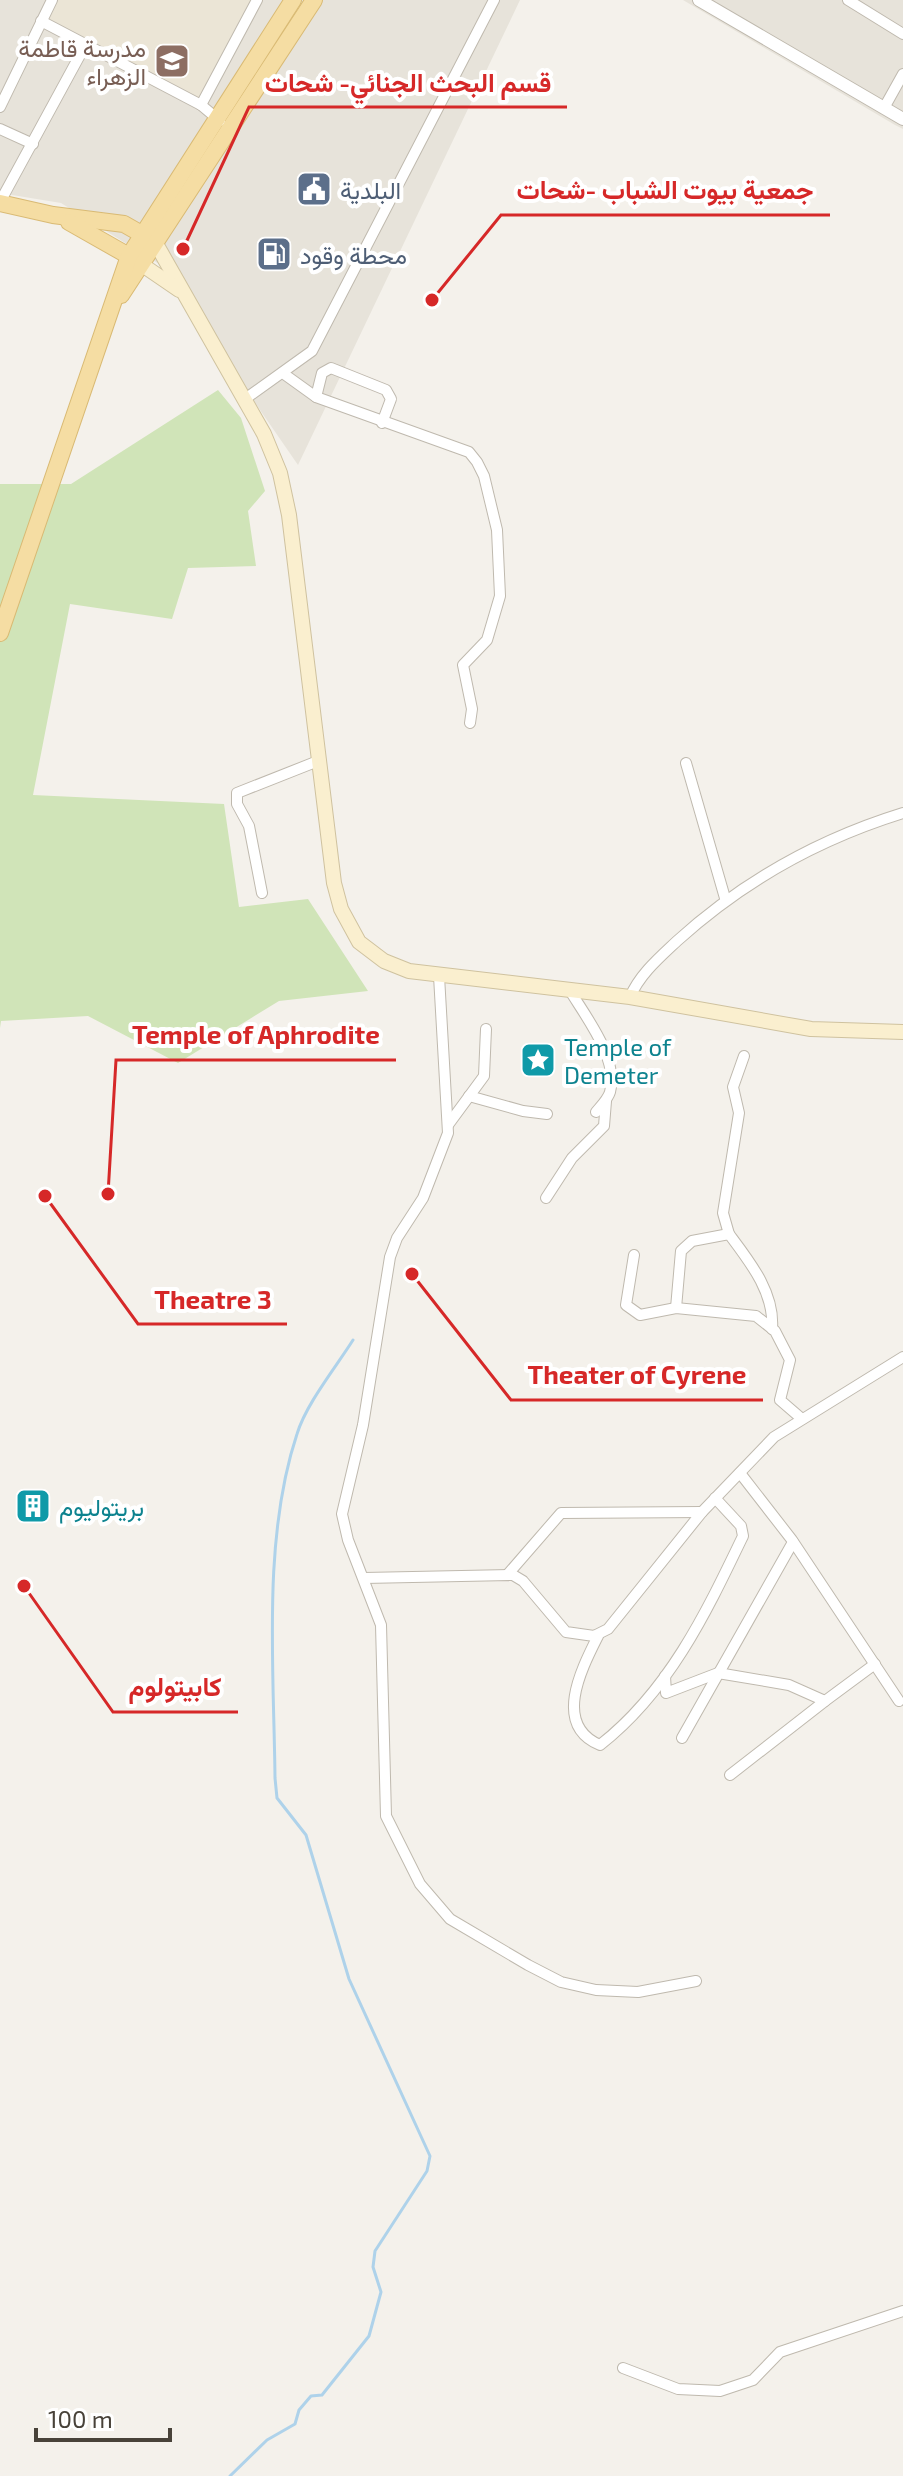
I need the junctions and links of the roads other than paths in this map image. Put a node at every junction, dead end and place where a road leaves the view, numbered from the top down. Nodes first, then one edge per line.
1 (52, 0) edge
2 (257, 0) edge
3 (293, 0) edge
4 (314, 0) edge
5 (494, 0) edge
6 (699, 0) edge
7 (853, 1) edge
8 (716, 4) edge
9 (41, 21) junction
10 (903, 34) edge
11 (86, 44) junction
12 (903, 74) edge
13 (201, 105) junction
14 (0, 107) edge
15 (884, 108) junction
16 (903, 119) edge
17 (222, 122) junction
18 (0, 129) edge
19 (33, 144) junction
20 (0, 202) edge
21 (53, 215) junction
22 (149, 238) junction
23 (135, 260) junction
24 (179, 290) junction
25 (284, 374) junction
26 (316, 397) junction
27 (245, 399) junction
28 (382, 423) junction
29 (0, 633) edge
30 (470, 723) dead end
31 (318, 761) junction
32 (686, 763) dead end
33 (903, 813) edge
34 (262, 893) dead end
35 (725, 898) junction
36 (439, 976) junction
37 (569, 989) junction
38 (630, 997) junction
39 (486, 1029) dead end
40 (903, 1032) edge
41 (744, 1056) dead end
42 (469, 1096) junction
43 (606, 1099) junction
44 (596, 1112) dead end
45 (547, 1114) dead end
46 (448, 1125) junction
47 (546, 1198) dead end
48 (729, 1234) junction
49 (634, 1255) dead end
50 (676, 1308) junction
51 (772, 1329) junction
52 (903, 1357) edge
53 (802, 1419) junction
54 (740, 1473) junction
55 (715, 1498) junction
56 (702, 1512) junction
57 (793, 1542) junction
58 (508, 1574) junction
59 (364, 1578) junction
60 (598, 1636) junction
61 (875, 1664) junction
62 (718, 1673) junction
63 (665, 1676) junction
64 (825, 1701) junction
65 (899, 1701) dead end
66 (682, 1738) dead end
67 (730, 1775) dead end
68 (696, 1981) dead end
69 (903, 2311) edge
70 (623, 2368) dead end

1 - 9 street
2 - 13 street
3 - 17 main road
4 - 17 main road
5 - 25 street
6 - 8 street
7 - 10 street
8 - 15 street
9 - 11 street
9 - 14 street
11 - 13 street
11 - 19 street
12 - 15 street
13 - 17 street
15 - 16 street
17 - 22 main road
18 - 19 street
19 - 20 street
20 - 21 main road
21 - 22 main road
21 - 23 main road
22 - 23 main road
22 - 24 main road
23 - 24 main road
23 - 29 main road
24 - 27 main road
25 - 26 street
25 - 27 street
26 - 28 street
26 - 28 street
27 - 31 main road
28 - 30 street
31 - 34 street
31 - 36 main road
32 - 35 street
33 - 35 street
35 - 38 street
36 - 37 main road
36 - 46 street
37 - 38 main road
37 - 43 street
38 - 40 main road
39 - 42 street
41 - 48 street
42 - 45 street
42 - 46 street
43 - 44 street
43 - 47 street
46 - 59 street
48 - 50 street
48 - 51 street
49 - 50 street
50 - 51 street
51 - 53 street
52 - 53 street
53 - 54 street
54 - 55 street
54 - 57 street
55 - 56 street
55 - 63 street
56 - 58 street
56 - 60 street
57 - 61 street
57 - 62 street
58 - 59 street
58 - 60 street
59 - 68 street
60 - 63 street
61 - 64 street
61 - 65 street
62 - 63 street
62 - 64 street
62 - 66 street
64 - 67 street
69 - 70 street

